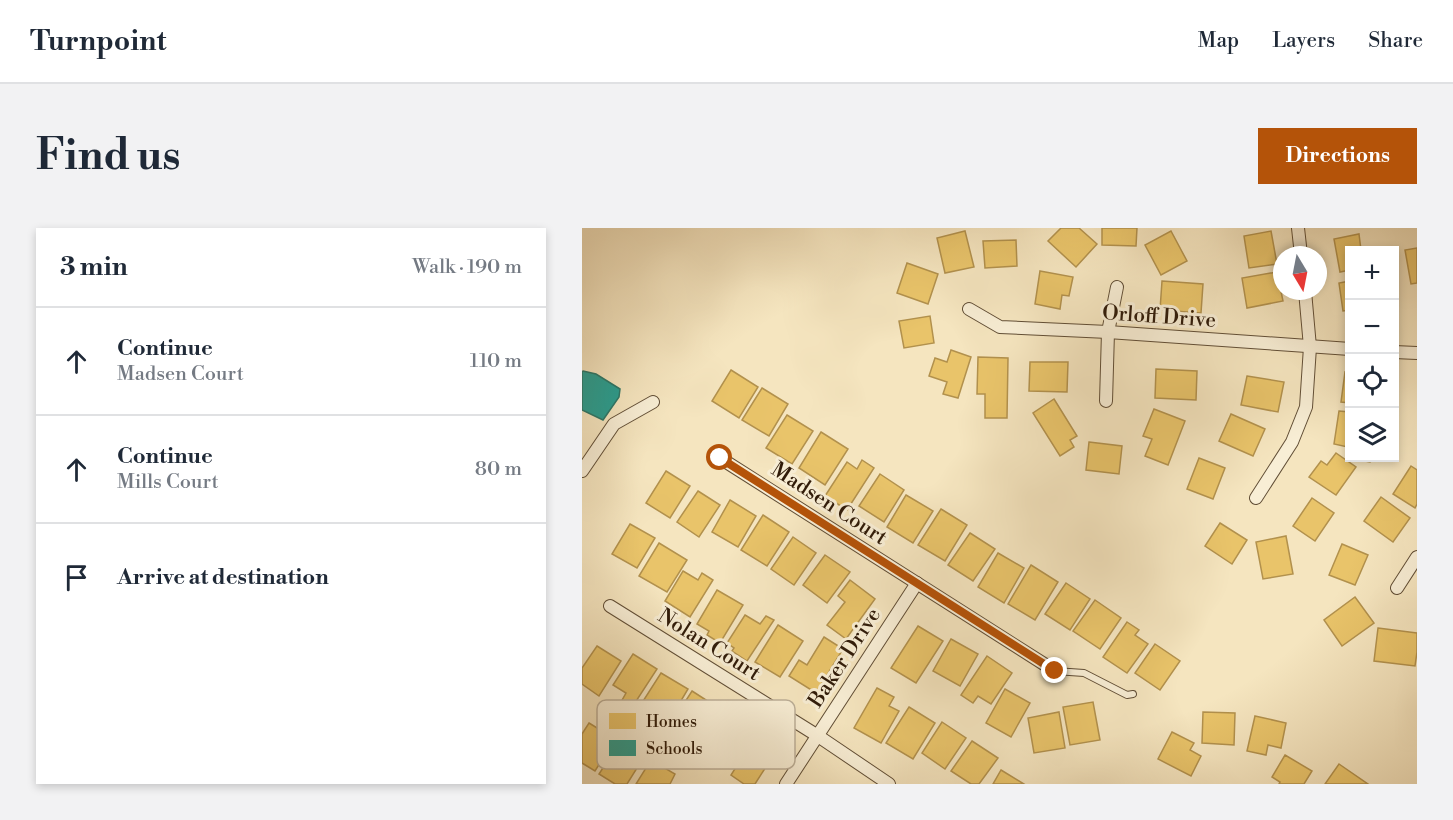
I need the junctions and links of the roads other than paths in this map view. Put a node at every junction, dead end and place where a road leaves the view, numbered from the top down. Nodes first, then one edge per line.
1 (1298, 228) edge
2 (1300, 246) edge
3 (1117, 287) dead end
4 (1306, 300) edge
5 (969, 309) dead end
6 (1108, 332) junction
7 (1310, 347) junction
8 (1345, 349) edge
9 (1399, 351) edge
10 (1417, 353) edge
11 (1106, 401) dead end
12 (654, 402) dead end
13 (720, 458) dead end
14 (582, 471) edge
15 (1256, 498) dead end
16 (1417, 557) edge
17 (917, 584) junction
18 (1397, 588) dead end
19 (610, 606) dead end
20 (1055, 671) joint
21 (1133, 694) dead end
22 (760, 700) edge
23 (795, 722) edge
24 (818, 736) junction
25 (786, 784) edge
26 (889, 784) edge

1 - 2 street
3 - 6 street
4 - 7 street
5 - 6 street, Orloff Drive
6 - 7 street, Orloff Drive
6 - 11 street
7 - 8 street, Orloff Drive
7 - 15 street
9 - 10 street
12 - 14 street
13 - 17 street, Madsen Court
16 - 18 street
17 - 20 street, Madsen Court
17 - 24 street, Baker Drive
19 - 22 street, Nolan Court
20 - 21 lane
23 - 24 street, Nolan Court
24 - 25 street, Baker Drive
24 - 26 street, Nolan Court

